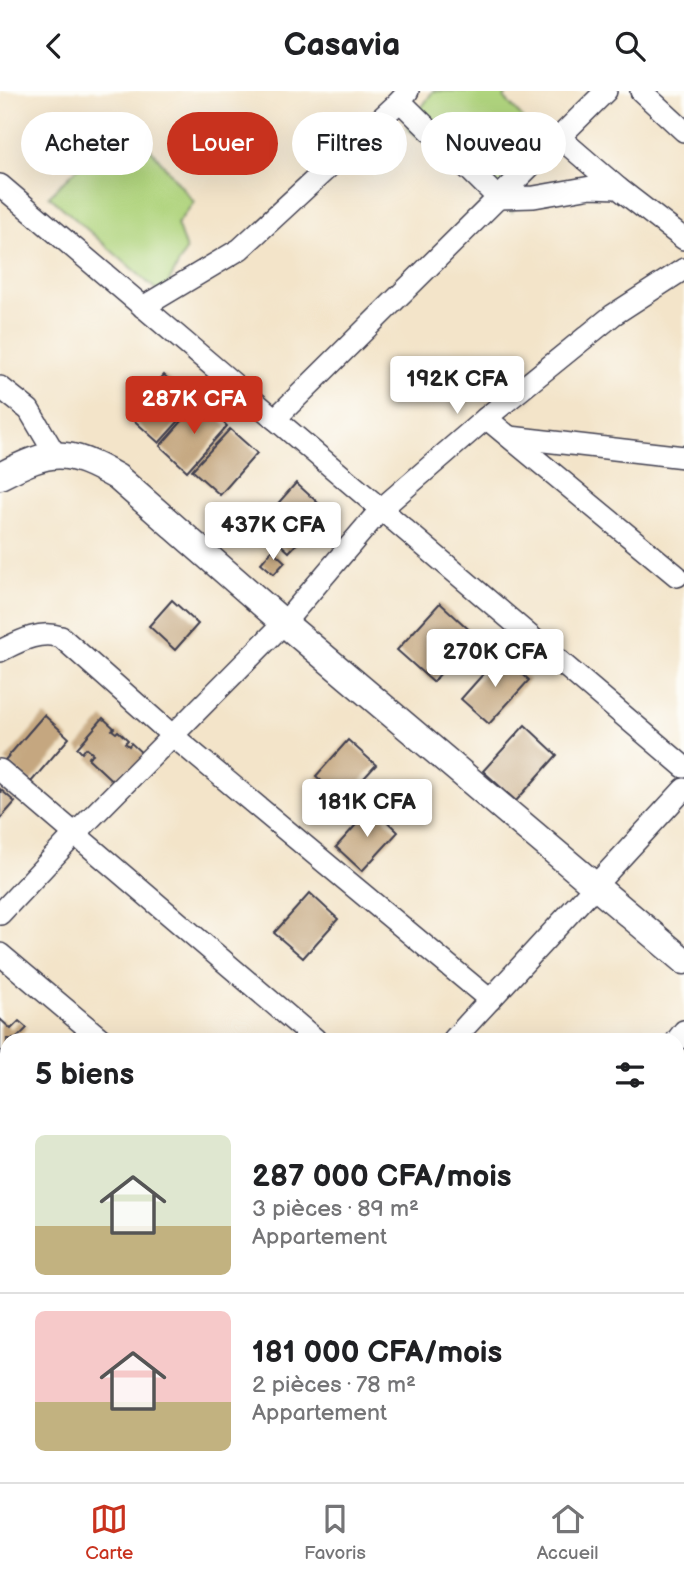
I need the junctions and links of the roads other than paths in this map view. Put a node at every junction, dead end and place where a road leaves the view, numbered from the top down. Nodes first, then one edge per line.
1 (606, 91) edge
2 (641, 91) edge
3 (404, 96) edge
4 (566, 130) edge
5 (684, 131) edge
6 (566, 143) edge
7 (521, 175) edge
8 (0, 185) edge
9 (618, 188) junction
10 (498, 198) junction
11 (684, 239) edge
12 (684, 269) edge
13 (143, 307) junction
14 (0, 387) edge
15 (486, 418) junction
16 (275, 419) junction
17 (510, 437) junction
18 (55, 454) junction
19 (684, 457) edge
20 (0, 476) edge
21 (381, 509) junction
22 (677, 576) dead end
23 (284, 624) junction
24 (0, 651) edge
25 (173, 736) junction
26 (684, 767) edge
27 (0, 769) edge
28 (684, 789) edge
29 (75, 834) junction
30 (595, 886) junction
31 (0, 914) edge
32 (0, 954) edge
33 (684, 961) edge
34 (490, 1000) junction
35 (94, 1033) edge
36 (307, 1033) edge
37 (460, 1033) edge

1 - 4 street
2 - 5 street
3 - 10 street
3 - 13 street
6 - 9 street
7 - 10 street
8 - 13 street
9 - 10 street
9 - 11 street
10 - 16 street
12 - 15 street
13 - 16 street
14 - 18 street
15 - 17 street
15 - 21 street
16 - 21 street
17 - 19 street
17 - 22 street
18 - 20 street
18 - 23 street
21 - 23 street
21 - 26 street
23 - 25 street
23 - 30 street
24 - 25 street
25 - 29 street
25 - 34 street
27 - 29 street
28 - 30 street
29 - 31 street
29 - 36 street
30 - 33 street
30 - 34 street
32 - 35 street
34 - 37 street

